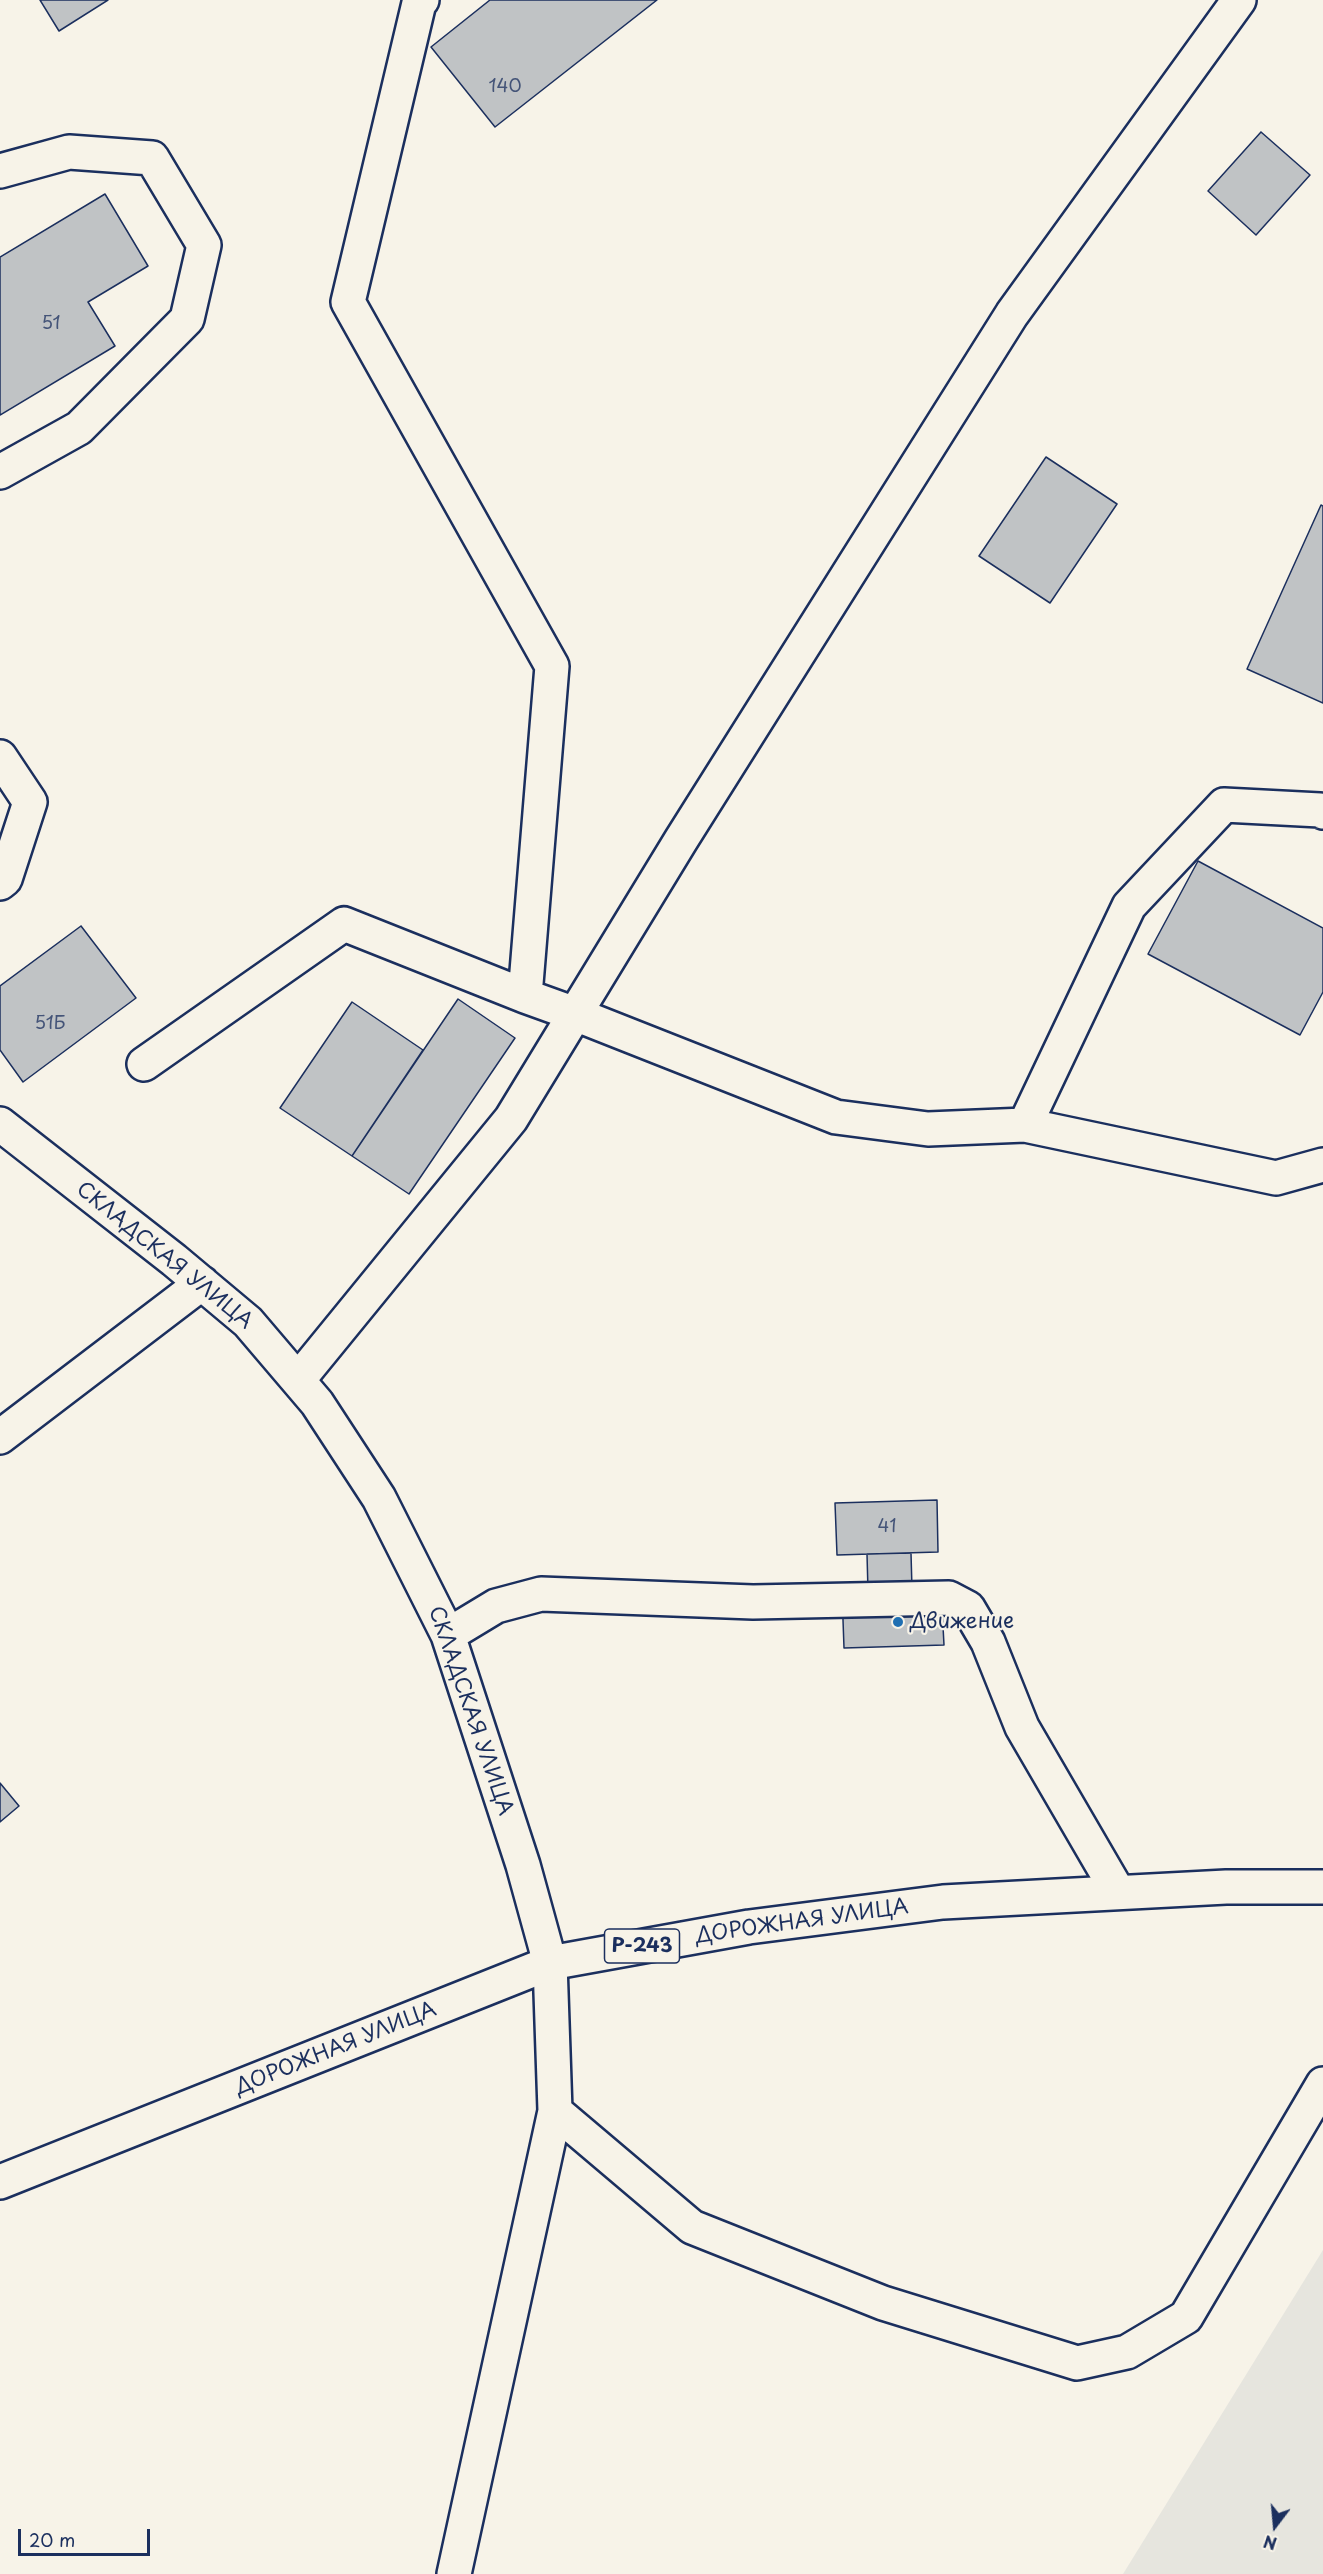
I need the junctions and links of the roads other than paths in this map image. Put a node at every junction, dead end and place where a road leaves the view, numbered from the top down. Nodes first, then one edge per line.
1 (422, 0) edge
2 (1239, 0) edge
3 (0, 171) edge
4 (0, 472) edge
5 (0, 757) edge
6 (1323, 812) edge
7 (0, 883) edge
8 (525, 996) junction
9 (575, 1014) junction
10 (144, 1064) dead end
11 (0, 1124) edge
12 (1025, 1125) junction
13 (1323, 1165) edge
14 (202, 1283) junction
15 (298, 1380) junction
16 (0, 1437) edge
17 (447, 1635) junction
18 (1323, 1887) edge
19 (1118, 1892) junction
20 (550, 1963) junction
21 (1323, 2084) edge
22 (555, 2111) junction
23 (0, 2182) edge
24 (454, 2574) edge

1 - 8 main road
2 - 9 main road
3 - 4 main road
5 - 7 main road
6 - 12 main road
8 - 9 main road
8 - 10 main road
9 - 12 main road
9 - 15 main road
11 - 14 main road, СКЛАДСКАЯ УЛИЦА
12 - 13 main road
14 - 15 main road, СКЛАДСКАЯ УЛИЦА
14 - 16 main road
15 - 17 main road, СКЛАДСКАЯ УЛИЦА
17 - 19 main road
17 - 20 main road, СКЛАДСКАЯ УЛИЦА
18 - 19 main road, ДОРОЖНАЯ УЛИЦА / Р-243
19 - 20 main road, ДОРОЖНАЯ УЛИЦА / Р-243
20 - 22 main road, СКЛАДСКАЯ УЛИЦА
20 - 23 main road, ДОРОЖНАЯ УЛИЦА / Р-243
21 - 22 main road
22 - 24 main road, СКЛАДСКАЯ УЛИЦА

